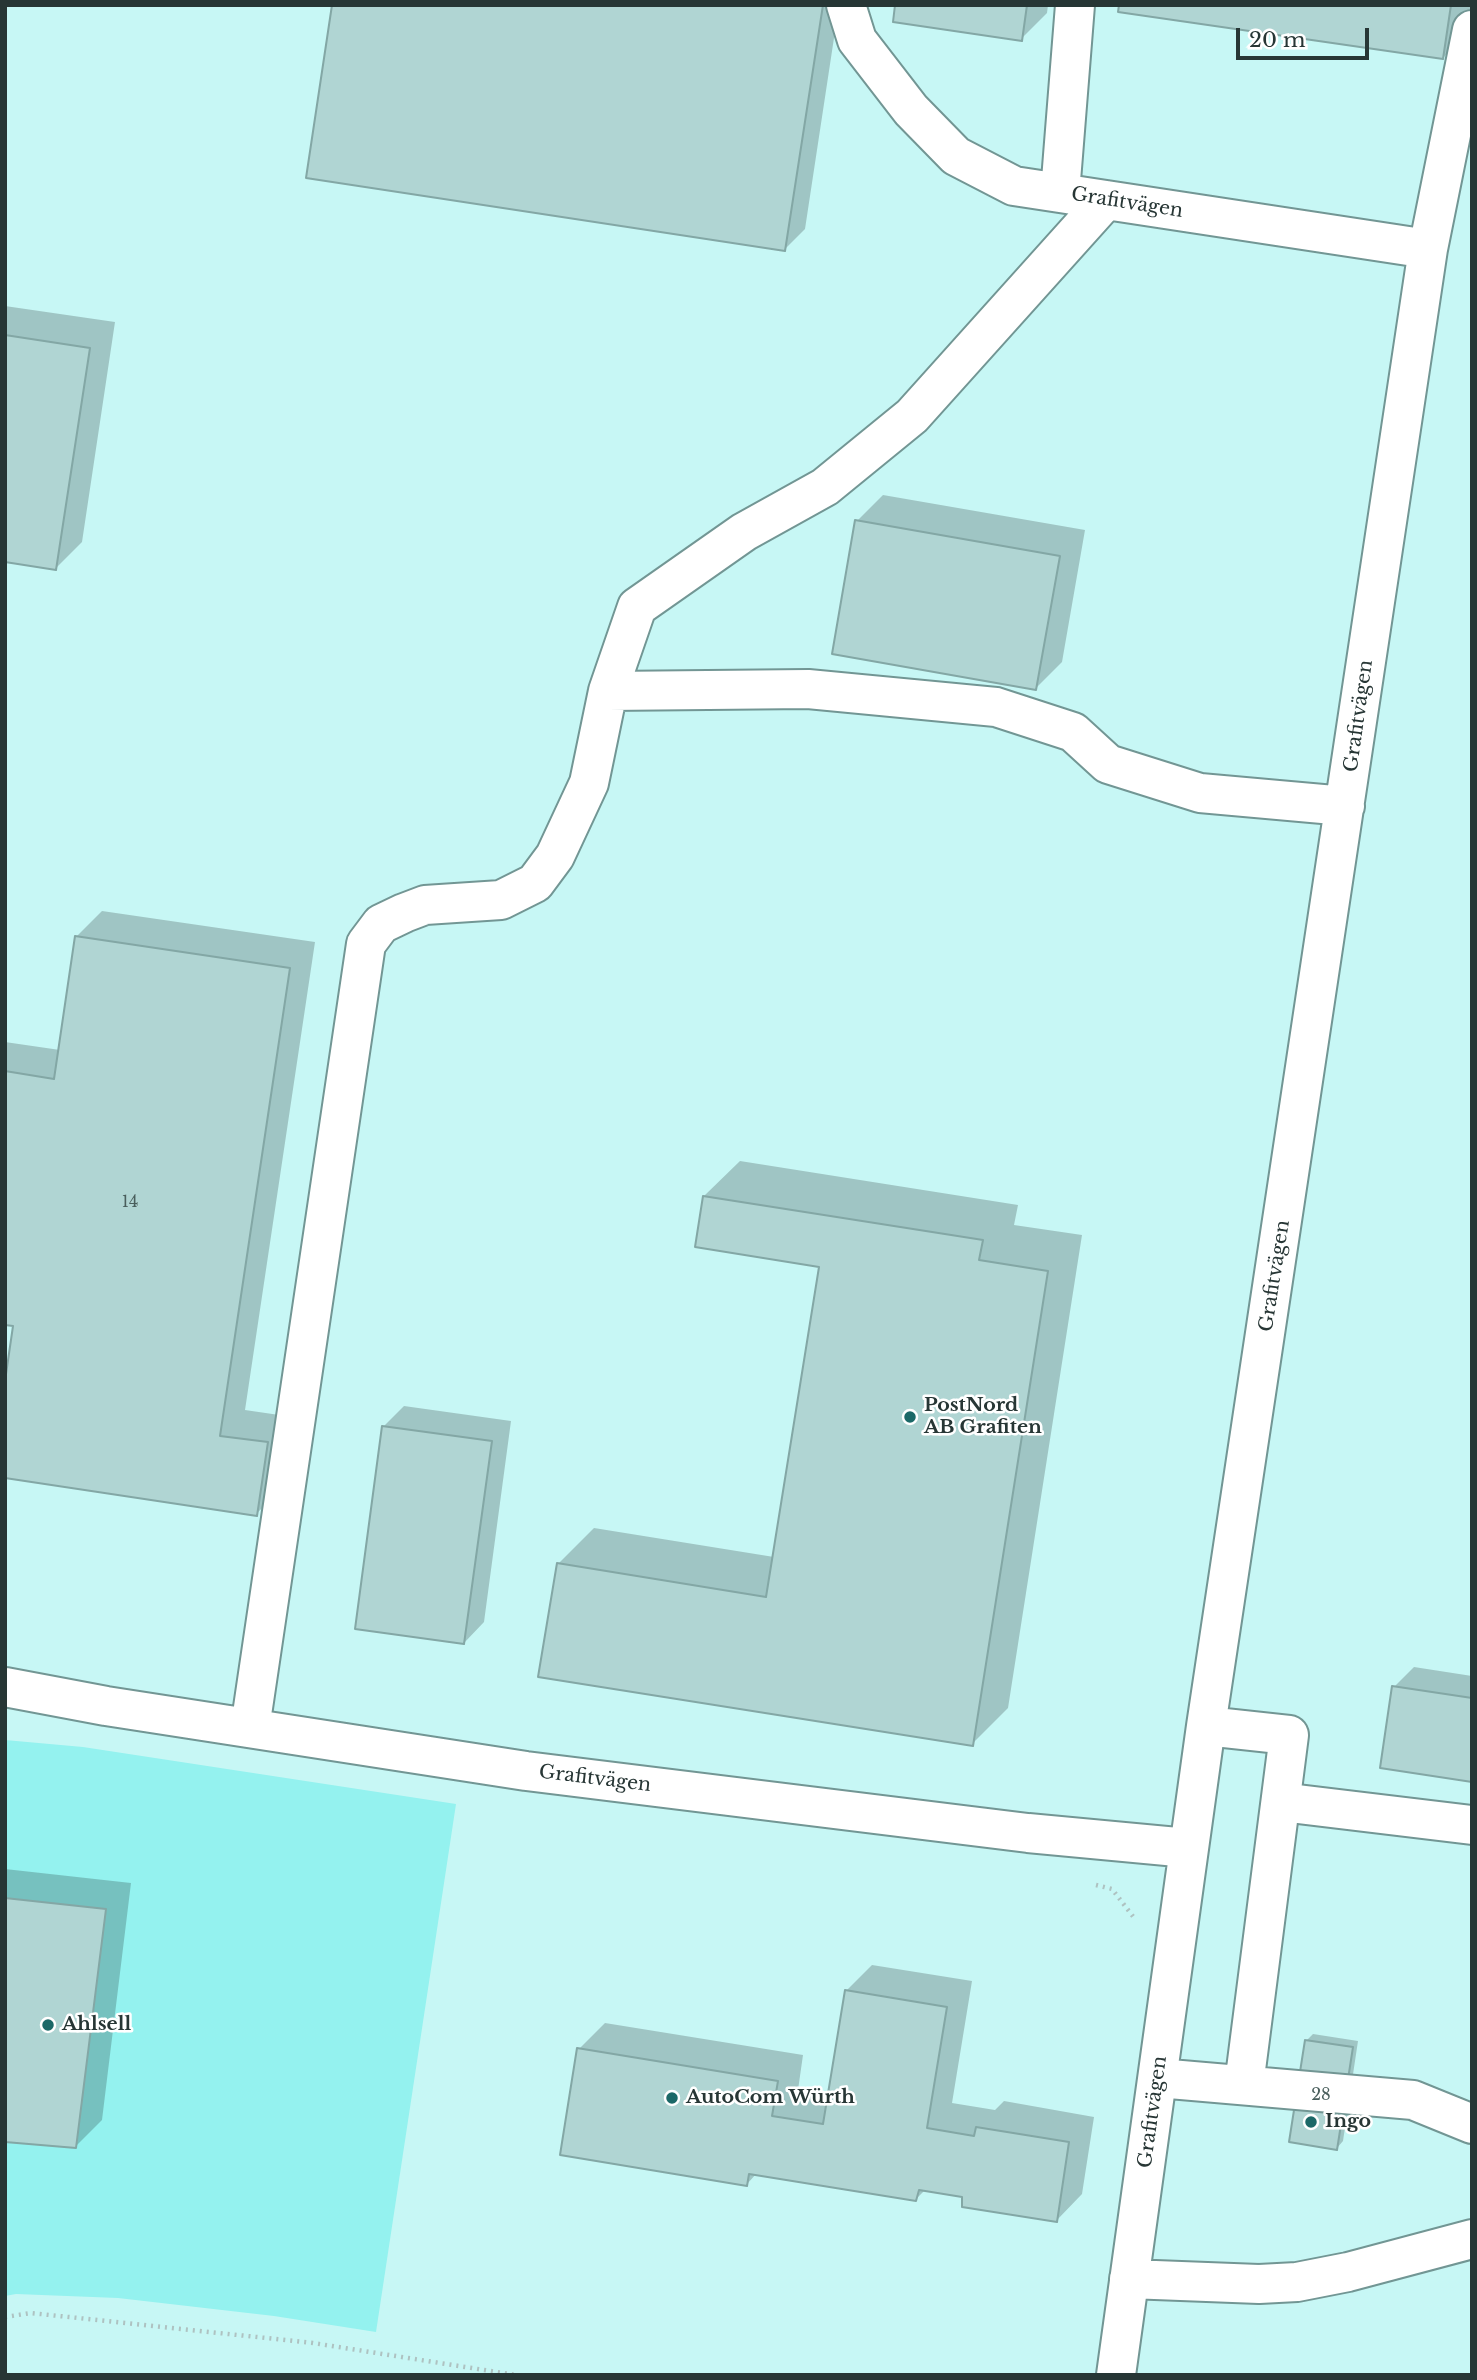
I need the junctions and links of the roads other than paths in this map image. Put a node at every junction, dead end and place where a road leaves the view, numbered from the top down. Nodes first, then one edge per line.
1 (846, 5) edge
2 (1075, 5) edge
3 (1472, 30) edge
4 (1060, 193) junction
5 (1106, 200) junction
6 (1428, 249) junction
7 (608, 691) junction
8 (1345, 806) junction
9 (5, 1687) edge
10 (1206, 1727) junction
11 (250, 1728) junction
12 (1281, 1802) junction
13 (1472, 1825) edge
14 (1188, 1848) junction
15 (1158, 2078) junction
16 (1244, 2085) junction
17 (1472, 2124) edge
18 (1472, 2239) edge
19 (1129, 2280) junction
20 (1116, 2375) edge

1 - 4 street, Grafitvägen
2 - 4 street
3 - 6 street
4 - 5 street, Grafitvägen
5 - 6 street, Grafitvägen
5 - 7 street
6 - 8 street, Grafitvägen
7 - 8 street
7 - 11 street
8 - 10 street, Grafitvägen
9 - 11 street, Grafitvägen
10 - 12 street
10 - 14 street, Grafitvägen
11 - 14 street, Grafitvägen
12 - 13 street
12 - 16 street
14 - 15 street, Grafitvägen
15 - 16 street
15 - 19 street, Grafitvägen
16 - 17 street
18 - 19 street
19 - 20 street, Grafitvägen

